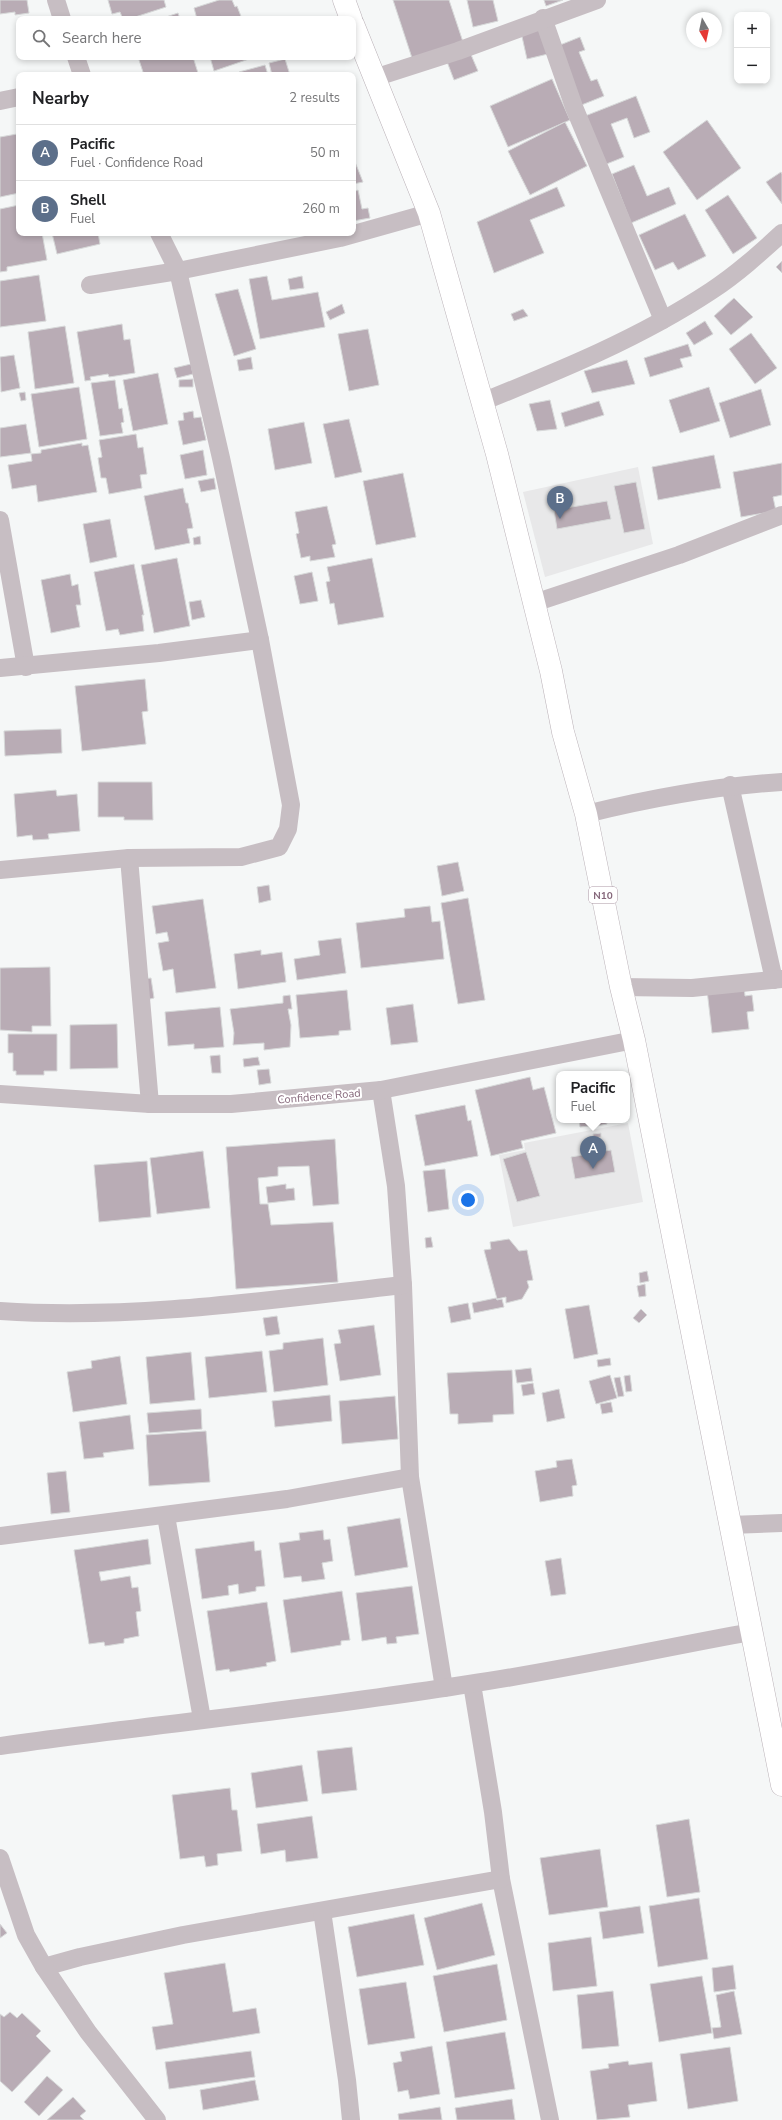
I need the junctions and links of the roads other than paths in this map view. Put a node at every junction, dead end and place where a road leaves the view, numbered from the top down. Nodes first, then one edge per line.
1 (56, 0) edge
2 (344, 0) edge
3 (597, 0) edge
4 (61, 16) edge
5 (350, 16) edge
6 (543, 18) junction
7 (356, 32) edge
8 (77, 60) edge
9 (81, 72) edge
10 (374, 78) junction
11 (16, 98) edge
12 (0, 101) edge
13 (429, 213) junction
14 (356, 234) edge
15 (782, 234) edge
16 (160, 236) edge
17 (347, 236) edge
18 (178, 271) junction
19 (90, 285) dead end
20 (663, 320) junction
21 (482, 402) junction
22 (782, 515) edge
23 (0, 520) edge
24 (534, 603) junction
25 (260, 640) junction
26 (26, 667) junction
27 (0, 668) edge
28 (782, 782) edge
29 (730, 785) junction
30 (586, 814) junction
31 (129, 858) junction
32 (0, 870) edge
33 (778, 979) edge
34 (621, 988) junction
35 (634, 1040) junction
36 (381, 1090) junction
37 (0, 1094) edge
38 (150, 1104) junction
39 (403, 1285) junction
40 (0, 1311) edge
41 (410, 1477) junction
42 (166, 1516) junction
43 (782, 1523) edge
44 (730, 1525) junction
45 (0, 1536) edge
46 (751, 1632) junction
47 (472, 1684) junction
48 (444, 1688) junction
49 (202, 1719) junction
50 (776, 1723) edge
51 (0, 1746) edge
52 (782, 1785) edge
53 (0, 1858) edge
54 (501, 1879) junction
55 (322, 1911) junction
56 (44, 1967) junction
57 (157, 2120) edge
58 (351, 2120) edge
59 (550, 2120) edge

1 - 4 street
2 - 5 main road
3 - 6 street
6 - 10 street
6 - 20 street
7 - 10 main road, N10
8 - 9 street
10 - 13 main road, N10
11 - 12 street
13 - 14 street
13 - 21 main road, N10
15 - 20 street
16 - 18 street
17 - 18 street
18 - 19 street
18 - 25 street
20 - 21 street
21 - 24 main road, N10
22 - 24 street
23 - 26 street
24 - 30 main road, N10
25 - 26 street
25 - 31 street
26 - 27 street
28 - 29 street
29 - 30 street
29 - 33 street
30 - 34 main road, N10
31 - 32 street
31 - 38 street
33 - 34 street
34 - 35 main road, N10
35 - 36 street, Confidence Road
35 - 44 main road, N10
36 - 38 street, Confidence Road
36 - 39 street
37 - 38 street, Confidence Road
39 - 40 street
39 - 41 street
41 - 42 street
41 - 48 street
42 - 45 street
42 - 49 street
43 - 44 street
44 - 46 main road, N10
46 - 47 street
46 - 50 main road, N10
47 - 48 street
47 - 54 street
48 - 49 street
49 - 51 street
50 - 52 main road, N10
53 - 56 street
54 - 55 street
54 - 59 street
55 - 56 street
55 - 58 street
56 - 57 street

